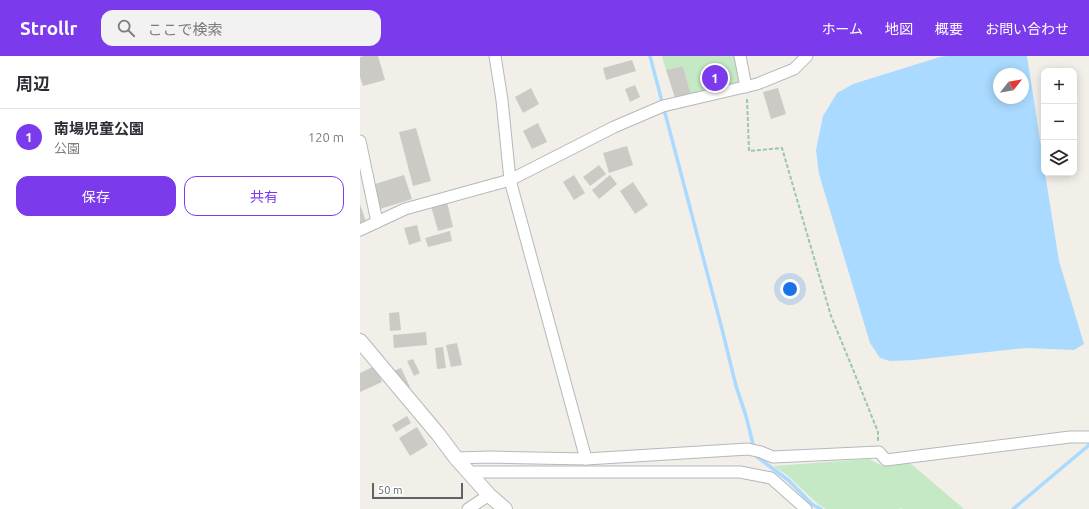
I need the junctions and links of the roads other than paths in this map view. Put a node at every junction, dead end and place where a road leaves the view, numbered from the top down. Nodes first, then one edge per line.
1 (495, 56) edge
2 (740, 56) edge
3 (807, 56) edge
4 (746, 87) junction
5 (360, 141) edge
6 (510, 180) junction
7 (377, 222) junction
8 (360, 230) edge
9 (360, 341) edge
10 (1089, 437) edge
11 (456, 458) junction
12 (586, 459) junction
13 (468, 472) junction
14 (489, 496) junction
15 (468, 509) edge
16 (506, 509) edge
17 (806, 509) edge

1 - 6 street
2 - 4 street
3 - 4 street
4 - 6 street
5 - 7 street
6 - 7 street
6 - 12 street
7 - 8 street
9 - 11 street
10 - 12 street
11 - 12 street
11 - 13 street
13 - 14 street
13 - 17 street
14 - 15 street
14 - 16 street

